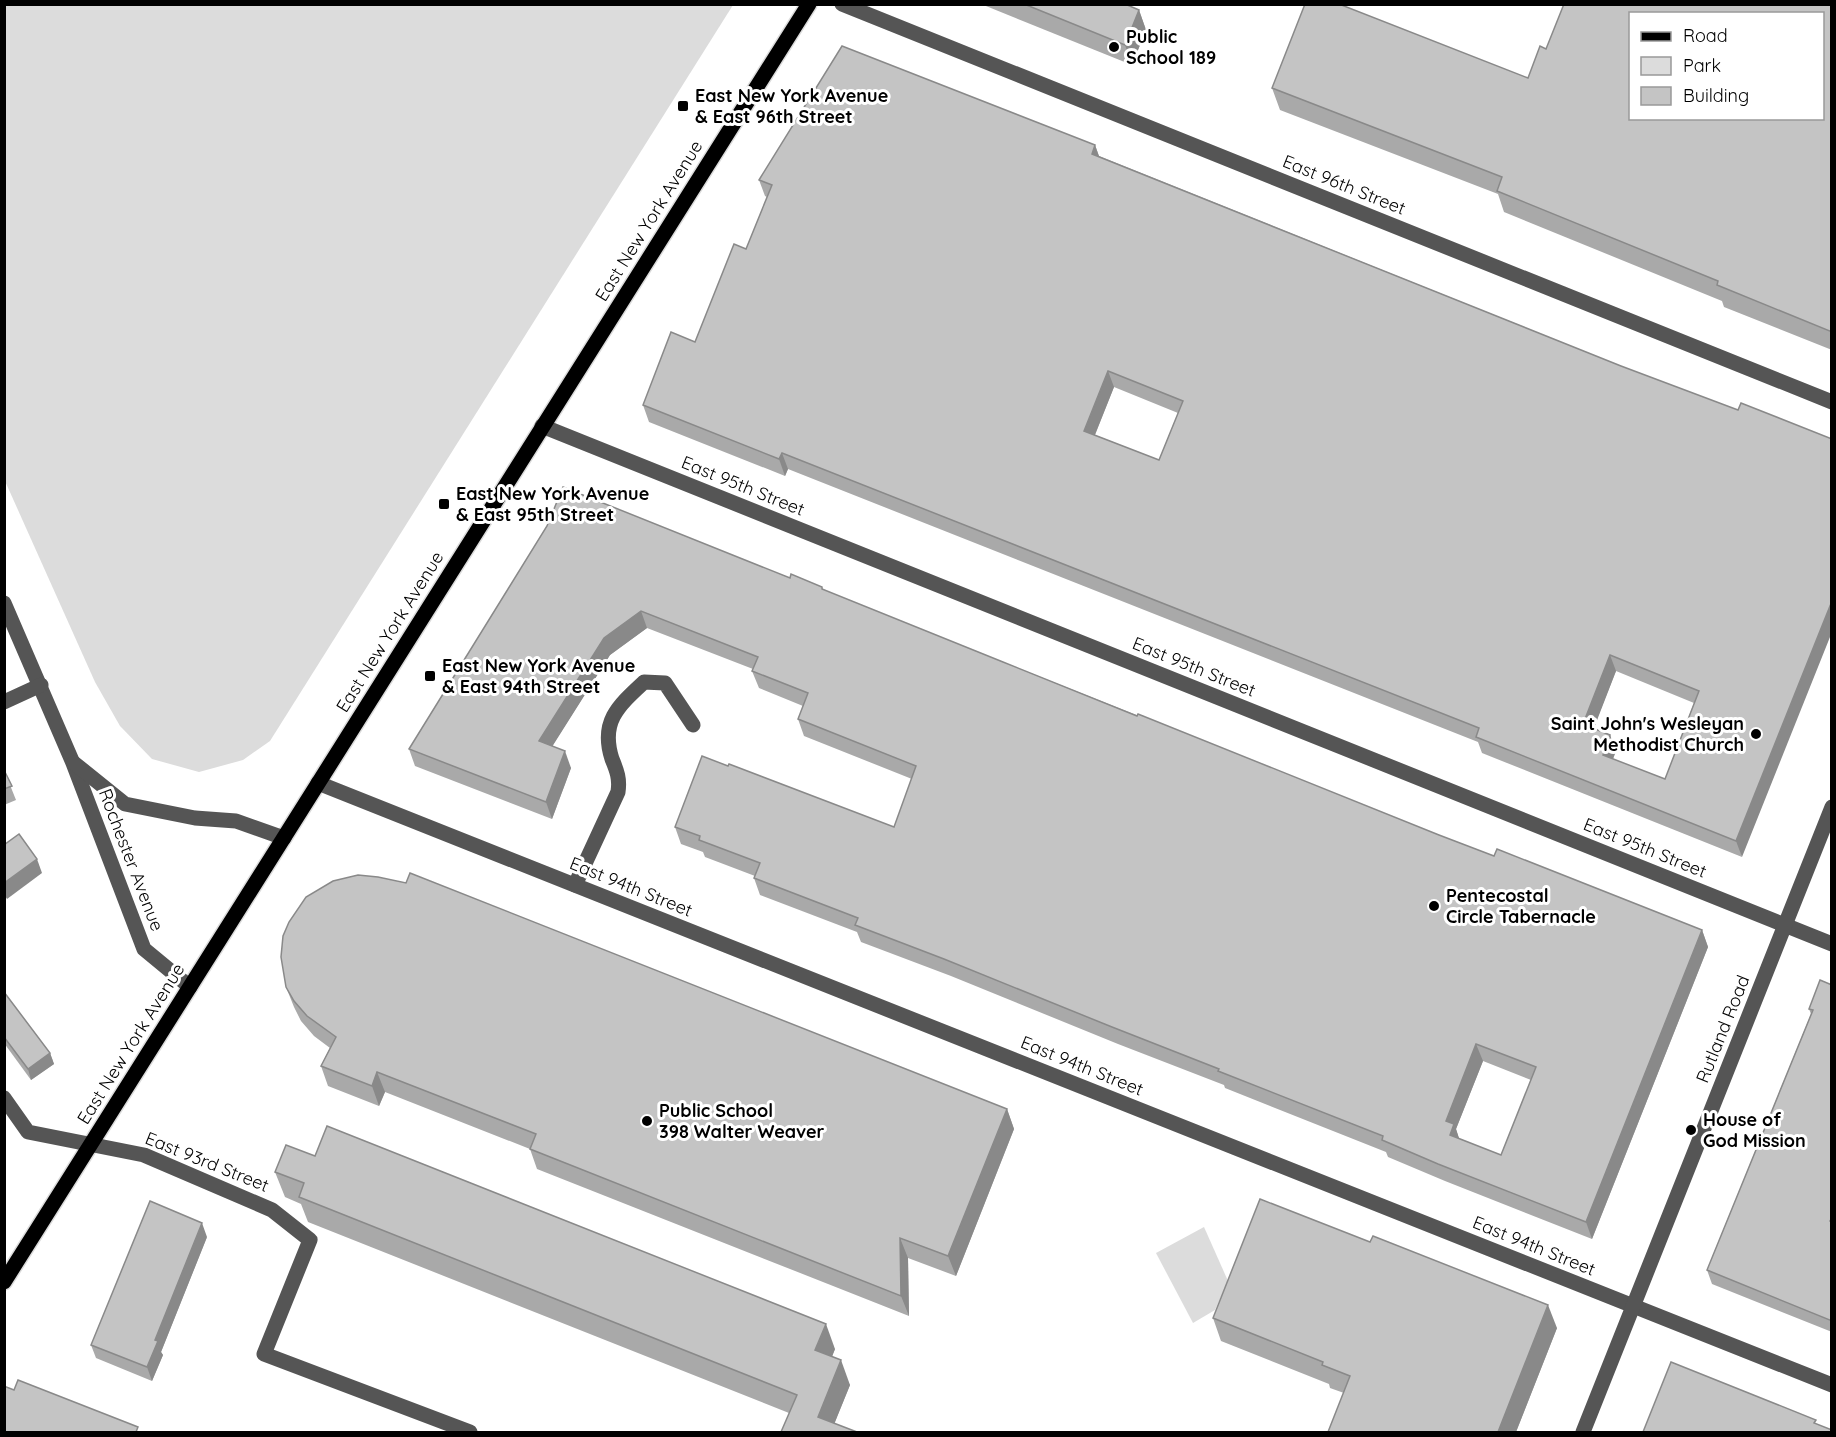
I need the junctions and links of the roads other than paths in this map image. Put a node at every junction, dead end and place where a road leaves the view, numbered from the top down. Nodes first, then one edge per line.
1 (809, 4) edge
2 (842, 4) edge
3 (1832, 402) edge
4 (542, 426) junction
5 (4, 603) edge
6 (41, 686) junction
7 (4, 702) edge
8 (693, 725) dead end
9 (74, 763) junction
10 (318, 783) junction
11 (1832, 807) edge
12 (284, 838) junction
13 (575, 885) junction
14 (1785, 925) junction
15 (1832, 944) edge
16 (190, 987) junction
17 (4, 1098) edge
18 (91, 1144) junction
19 (4, 1282) edge
20 (1633, 1307) junction
21 (1832, 1385) edge
22 (470, 1432) edge
23 (1583, 1432) edge

1 - 4 main road, East New York Avenue
2 - 3 street, East 96th Street
4 - 10 main road, East New York Avenue
4 - 14 street, East 95th Street
5 - 6 street, Rochester Avenue
6 - 7 street
6 - 9 street, Rochester Avenue
8 - 13 street
9 - 12 street, Rochester Avenue
9 - 16 street, Rochester Avenue
10 - 12 main road, East New York Avenue
10 - 13 street, East 94th Street
11 - 14 street, Rutland Road
12 - 16 main road, East New York Avenue
13 - 20 street, East 94th Street
14 - 15 street, East 95th Street
14 - 20 street, Rutland Road
16 - 18 main road, East New York Avenue
17 - 18 street, East 93rd Street
18 - 19 main road, East New York Avenue
18 - 22 street, East 93rd Street
20 - 21 street, East 94th Street
20 - 23 street, Rutland Road

